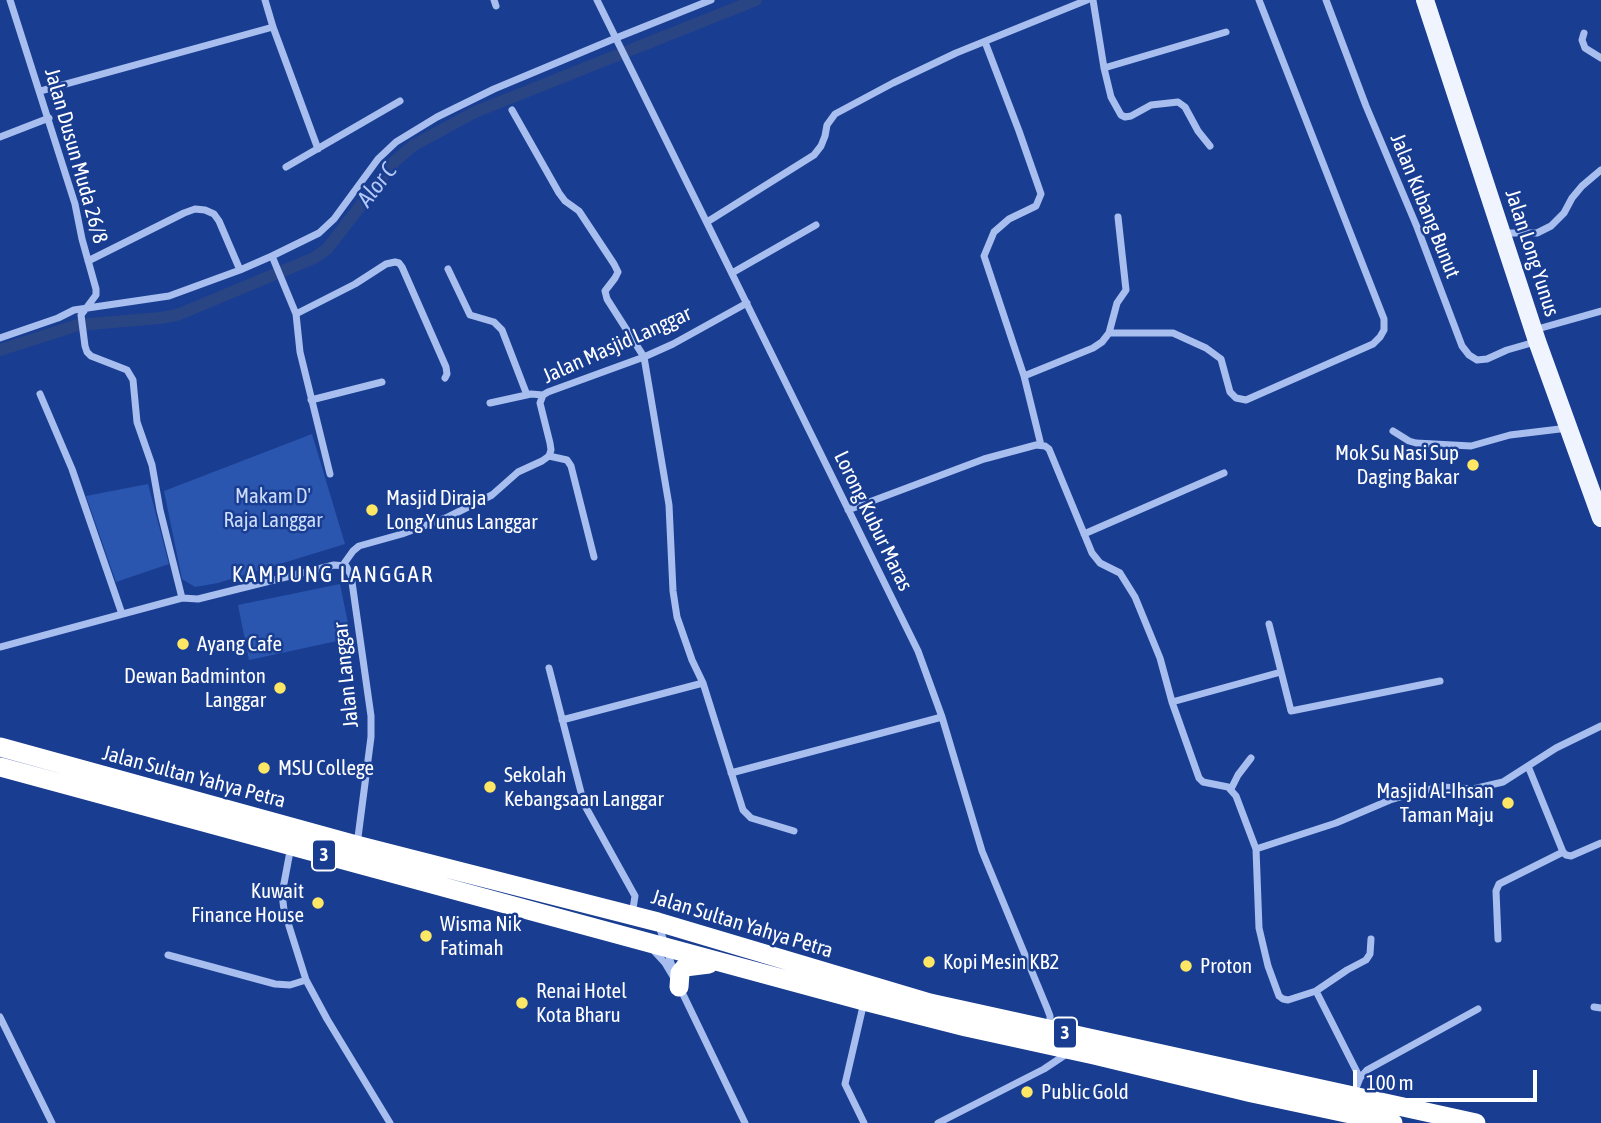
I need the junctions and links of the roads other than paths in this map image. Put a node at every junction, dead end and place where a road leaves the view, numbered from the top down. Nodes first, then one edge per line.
1 (10, 0) edge
2 (265, 0) edge
3 (597, 0) edge
4 (712, 0) edge
5 (1087, 0) edge
6 (1093, 0) edge
7 (1259, 0) edge
8 (1326, 0) edge
9 (1425, 0) edge
10 (273, 27) junction
11 (1226, 32) dead end
12 (1584, 33) dead end
13 (618, 42) junction
14 (985, 42) junction
15 (1601, 58) edge
16 (1104, 68) junction
17 (40, 91) junction
18 (400, 101) dead end
19 (512, 110) dead end
20 (49, 118) junction
21 (0, 136) edge
22 (1210, 146) dead end
23 (318, 149) junction
24 (286, 167) dead end
25 (1601, 170) edge
26 (1118, 217) dead end
27 (707, 222) junction
28 (816, 225) dead end
29 (1501, 233) junction
30 (274, 260) junction
31 (88, 261) junction
32 (448, 269) dead end
33 (240, 270) junction
34 (732, 273) junction
35 (747, 303) junction
36 (85, 309) junction
37 (1601, 311) edge
38 (296, 314) junction
39 (1110, 333) junction
40 (1535, 336) junction
41 (0, 338) edge
42 (644, 357) junction
43 (1024, 376) junction
44 (445, 378) dead end
45 (382, 382) dead end
46 (40, 394) dead end
47 (527, 395) junction
48 (543, 395) junction
49 (311, 400) junction
50 (490, 403) dead end
51 (1568, 428) junction
52 (1393, 431) dead end
53 (1041, 445) junction
54 (549, 456) junction
55 (1224, 473) dead end
56 (330, 474) dead end
57 (848, 510) junction
58 (1601, 517) edge
59 (1084, 534) junction
60 (594, 557) dead end
61 (343, 565) junction
62 (182, 598) junction
63 (122, 614) junction
64 (1269, 624) dead end
65 (0, 648) edge
66 (549, 668) dead end
67 (1281, 672) junction
68 (1440, 681) dead end
69 (703, 683) junction
70 (1172, 702) junction
71 (942, 717) junction
72 (562, 720) junction
73 (1601, 726) edge
74 (0, 747) edge
75 (1251, 758) dead end
76 (1528, 766) junction
77 (0, 767) edge
78 (731, 773) junction
79 (1231, 789) junction
80 (794, 831) dead end
81 (1601, 843) edge
82 (356, 845) junction
83 (291, 846) junction
84 (1256, 849) junction
85 (1563, 852) junction
86 (632, 915) junction
87 (658, 922) junction
88 (1371, 939) dead end
89 (1498, 939) dead end
90 (647, 943) junction
91 (667, 949) junction
92 (168, 955) dead end
93 (724, 964) junction
94 (306, 980) junction
95 (680, 987) junction
96 (1316, 991) junction
97 (864, 1002) junction
98 (1478, 1009) dead end
99 (0, 1017) edge
100 (1050, 1030) junction
101 (1071, 1050) junction
102 (1356, 1087) junction
103 (1370, 1120) edge
104 (52, 1123) edge
105 (390, 1123) edge
106 (745, 1123) edge
107 (864, 1123) edge
108 (938, 1123) edge
109 (1393, 1123) edge
110 (1476, 1123) edge

1 - 17 street, Jalan Dusun Muda 26/8
2 - 10 street
3 - 13 street, Lorong Kubur Maras
4 - 13 street
5 - 14 street
6 - 16 street
7 - 39 street
8 - 40 street, Jalan Kubang Bunut
9 - 29 main road, Jalan Long Yunus
10 - 17 street
10 - 23 street
11 - 16 street
12 - 15 street
13 - 27 street, Lorong Kubur Maras
13 - 30 street
14 - 27 street
14 - 43 street
16 - 22 street
17 - 20 street, Jalan Dusun Muda 26/8
18 - 23 street
19 - 42 street
20 - 21 street
20 - 31 street, Jalan Dusun Muda 26/8
23 - 24 street
25 - 29 street
26 - 39 street
27 - 34 street, Lorong Kubur Maras
28 - 34 street
29 - 40 main road, Jalan Long Yunus
30 - 33 street
30 - 38 street
31 - 33 street
31 - 36 street, Jalan Dusun Muda 26/8
32 - 47 street
33 - 36 street
34 - 35 street, Lorong Kubur Maras
35 - 42 street, Jalan Masjid Langgar
35 - 57 street, Lorong Kubur Maras
36 - 41 street
36 - 62 street, Jalan Dusun Muda 26/8
37 - 40 street
38 - 44 street
38 - 49 street
39 - 43 street
40 - 51 main road, Jalan Long Yunus
42 - 48 street, Jalan Masjid Langgar
42 - 69 street
43 - 53 street
45 - 49 street
46 - 63 street
47 - 48 street
47 - 50 street
48 - 54 street, Jalan Masjid Langgar
49 - 56 street
51 - 52 street
51 - 58 main road, Jalan Long Yunus
53 - 57 street
53 - 59 street
54 - 60 street
54 - 61 street
55 - 59 street
57 - 71 street, Lorong Kubur Maras
59 - 70 street
61 - 62 street
61 - 82 street, Jalan Langgar
62 - 63 street
63 - 65 street
64 - 67 street
66 - 72 street
67 - 68 street
67 - 70 street
69 - 72 street
69 - 78 street
70 - 79 street
71 - 78 street
71 - 100 street, Lorong Kubur Maras
72 - 86 street
73 - 76 street
74 - 82 highway, Jalan Sultan Yahya Petra / 3
75 - 79 street
76 - 84 street
76 - 85 street
77 - 83 highway, Jalan Sultan Yahya Petra / 3
78 - 80 street
79 - 84 street
81 - 85 street
82 - 86 highway, Jalan Sultan Yahya Petra / 3
83 - 90 highway, Jalan Sultan Yahya Petra / 3
83 - 94 street
84 - 96 street
85 - 89 street
86 - 87 highway, Jalan Sultan Yahya Petra / 3
87 - 91 street
87 - 100 highway, Jalan Sultan Yahya Petra / 3
88 - 96 street
90 - 91 highway, Jalan Sultan Yahya Petra / 3
90 - 95 street
91 - 93 highway, Jalan Sultan Yahya Petra / 3
91 - 95 street
92 - 94 street
93 - 95 highway
93 - 97 highway, Jalan Sultan Yahya Petra / 3
94 - 105 street
95 - 106 street
96 - 102 street
97 - 101 highway, Jalan Sultan Yahya Petra / 3
97 - 107 street
98 - 102 street
99 - 104 street
100 - 102 highway, Jalan Sultan Yahya Petra / 3
101 - 103 highway, Jalan Sultan Yahya Petra / 3
101 - 108 street
102 - 110 highway, Jalan Sultan Yahya Petra / 3
103 - 109 highway, Jalan Sultan Yahya Petra / 3

